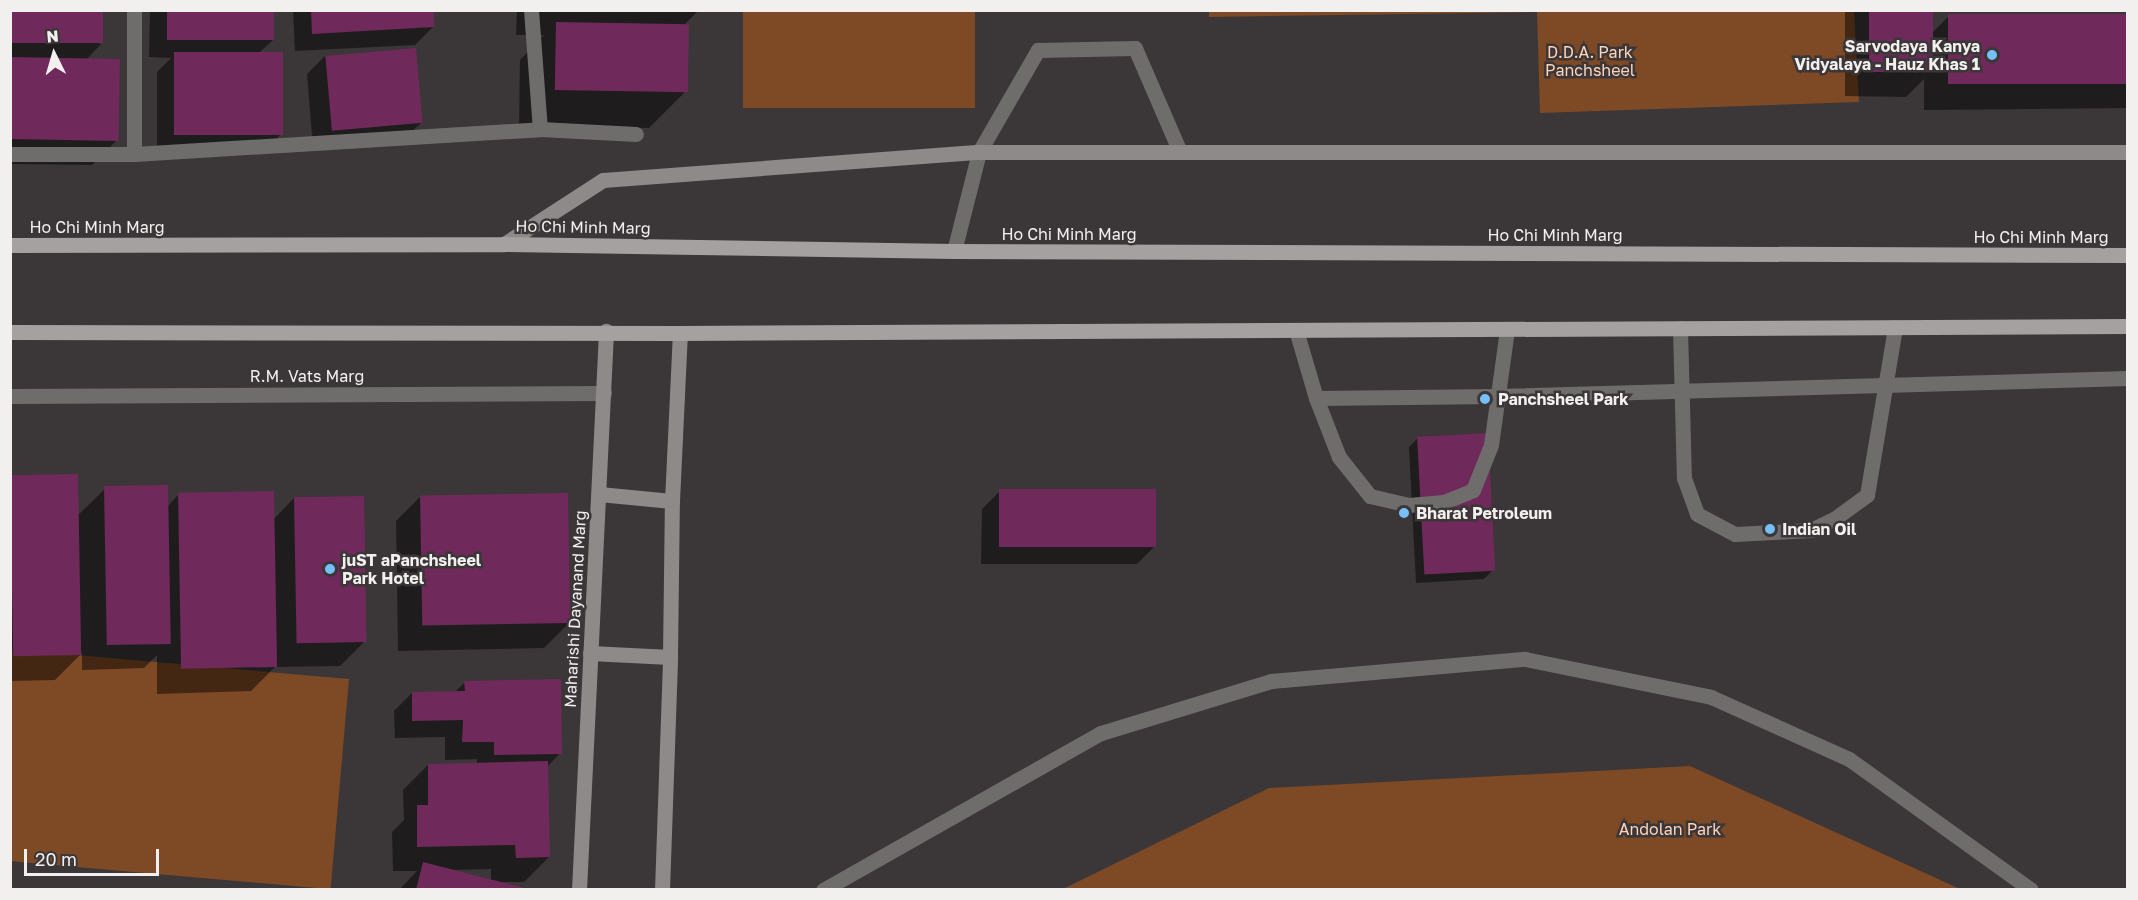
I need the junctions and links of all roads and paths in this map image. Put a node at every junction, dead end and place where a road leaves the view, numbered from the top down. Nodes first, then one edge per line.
1 (134, 10) edge
2 (531, 10) edge
3 (540, 129) junction
4 (636, 134) dead end
5 (979, 152) junction
6 (1180, 152) junction
7 (2127, 152) edge
8 (10, 154) edge
9 (134, 154) junction
10 (504, 244) junction
11 (10, 245) edge
12 (954, 251) junction
13 (2127, 255) edge
14 (2127, 326) edge
15 (1895, 327) junction
16 (1680, 328) junction
17 (1507, 329) junction
18 (1296, 330) junction
19 (606, 331) junction
20 (10, 332) edge
21 (680, 333) junction
22 (2127, 378) edge
23 (1886, 383) junction
24 (1682, 390) junction
25 (604, 393) junction
26 (10, 396) edge
27 (1497, 396) junction
28 (1316, 398) junction
29 (599, 494) junction
30 (672, 501) junction
31 (590, 653) junction
32 (670, 657) junction
33 (579, 890) edge
34 (662, 890) edge
35 (823, 890) edge
36 (2031, 890) edge

1 - 9 street
2 - 3 street
3 - 4 street
3 - 9 street
5 - 6 street
5 - 6 street
5 - 10 street
5 - 12 street
6 - 7 street
8 - 9 street
10 - 11 main road, Ho Chi Minh Marg
10 - 12 main road, Ho Chi Minh Marg
12 - 13 main road, Ho Chi Minh Marg
14 - 15 main road
15 - 16 main road
15 - 23 street
16 - 17 main road
16 - 24 street
17 - 18 main road
17 - 27 street
18 - 21 main road
18 - 28 street
19 - 20 main road
19 - 21 main road
19 - 25 street, Maharishi Dayanand Marg
21 - 30 street
22 - 23 street
23 - 24 street
23 - 24 street
24 - 27 street
25 - 26 street, R.M. Vats Marg
25 - 29 street, Maharishi Dayanand Marg
27 - 28 street
27 - 28 street
29 - 30 street
29 - 31 street, Maharishi Dayanand Marg
30 - 32 street
31 - 32 street
31 - 33 street, Maharishi Dayanand Marg
32 - 34 street
35 - 36 street

